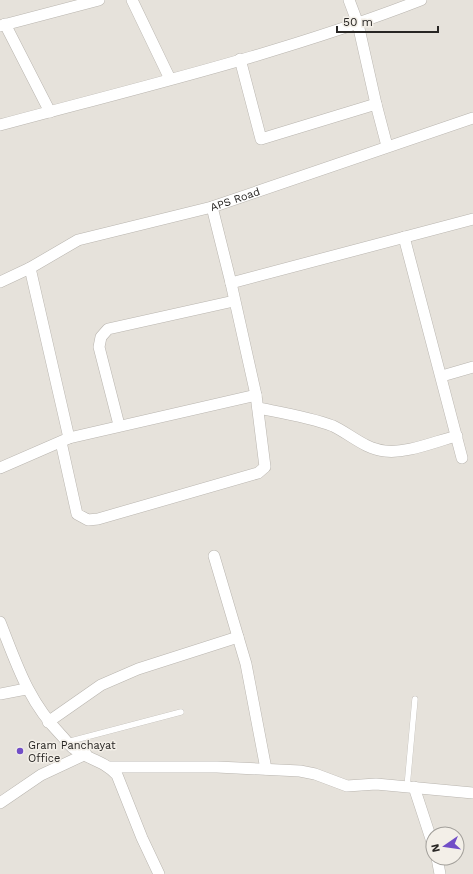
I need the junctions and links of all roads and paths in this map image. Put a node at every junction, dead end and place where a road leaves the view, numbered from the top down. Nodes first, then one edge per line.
1 (99, 0) edge
2 (132, 0) edge
3 (349, 0) edge
4 (421, 0) edge
5 (358, 24) junction
6 (3, 25) edge
7 (240, 59) junction
8 (170, 79) junction
9 (376, 104) junction
10 (50, 112) junction
11 (473, 118) edge
12 (0, 125) edge
13 (387, 146) junction
14 (212, 207) junction
15 (473, 219) edge
16 (404, 237) junction
17 (30, 268) junction
18 (0, 282) edge
19 (231, 283) junction
20 (234, 301) junction
21 (473, 368) edge
22 (442, 376) junction
23 (256, 395) junction
24 (258, 408) junction
25 (119, 425) junction
26 (457, 436) junction
27 (65, 440) junction
28 (462, 458) dead end
29 (0, 468) edge
30 (214, 556) dead end
31 (0, 622) edge
32 (238, 636) junction
33 (26, 689) junction
34 (0, 694) edge
35 (415, 699) dead end
36 (181, 712) dead end
37 (48, 722) junction
38 (67, 742) junction
39 (86, 754) junction
40 (110, 767) junction
41 (266, 769) junction
42 (410, 787) junction
43 (473, 793) edge
44 (0, 803) edge
45 (425, 826) edge
46 (159, 874) edge

1 - 6 street
2 - 8 street
3 - 5 street
4 - 5 street
5 - 7 street
5 - 9 street
6 - 10 street
7 - 8 street
7 - 9 street
8 - 10 street
9 - 13 street
10 - 12 street
11 - 13 street, APS Road
13 - 14 street, APS Road
14 - 17 street, APS Road
14 - 19 street
15 - 16 street
16 - 19 street
16 - 22 street
17 - 18 street, APS Road
17 - 27 street
19 - 20 street
20 - 23 street
20 - 25 street
21 - 22 street
22 - 26 street
23 - 24 street
23 - 25 street
24 - 26 street
24 - 27 street
25 - 27 street
26 - 28 street
27 - 29 street
30 - 32 street
31 - 33 street
32 - 37 street
32 - 41 street
33 - 34 street
33 - 37 street
35 - 42 lane
36 - 38 lane
37 - 38 street
38 - 39 street
39 - 40 street
39 - 44 street
40 - 41 street
40 - 46 street
41 - 42 street
42 - 43 street
42 - 45 street

